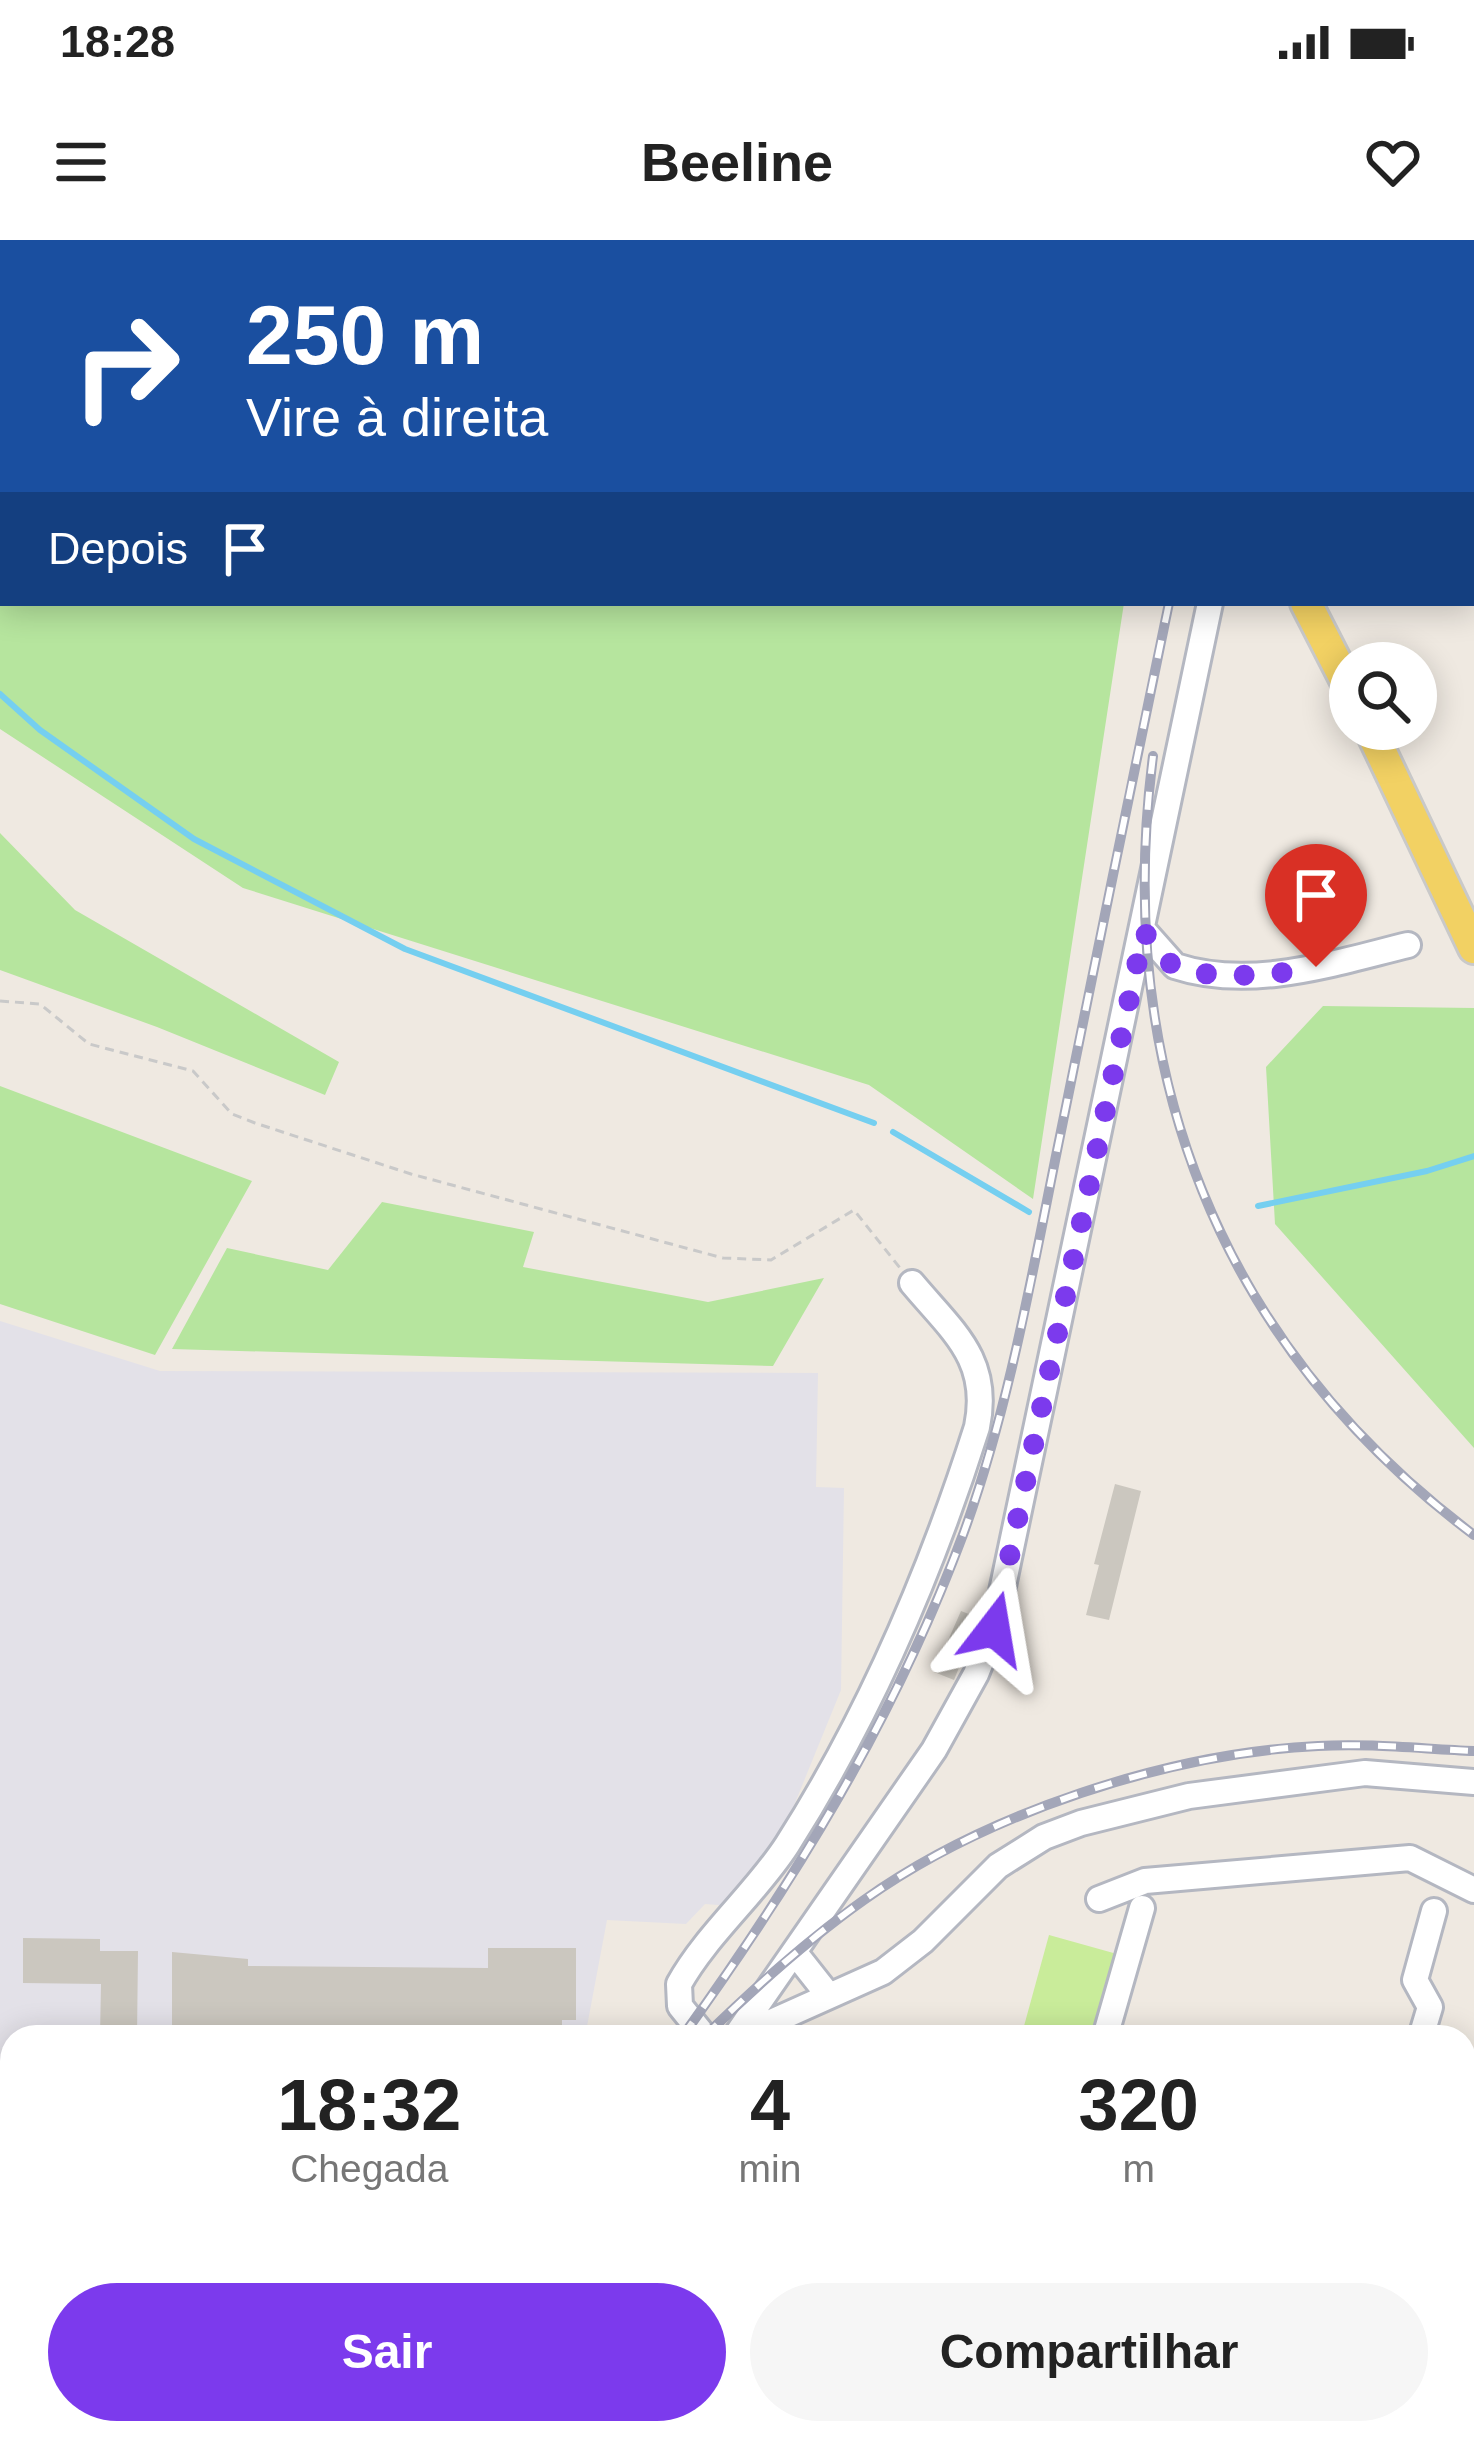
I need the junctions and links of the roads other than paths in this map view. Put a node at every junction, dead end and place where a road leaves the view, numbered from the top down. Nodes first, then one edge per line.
1 (1209, 606) edge
2 (1308, 606) edge
3 (1329, 648) edge
4 (1380, 750) edge
5 (1144, 931) junction
6 (1408, 946) dead end
7 (1474, 948) edge
8 (912, 1283) road end
9 (1474, 1781) edge
10 (1474, 1890) edge
11 (1099, 1899) dead end
12 (1142, 1908) dead end
13 (1434, 1911) dead end
14 (795, 1953) junction
15 (829, 1996) junction
16 (695, 2025) edge
17 (744, 2025) edge
18 (763, 2025) edge
19 (1108, 2025) edge
20 (1424, 2025) edge

1 - 5 street
2 - 3 main road
4 - 7 main road
5 - 6 street
5 - 14 street
8 - 16 street
9 - 15 street
10 - 11 street
12 - 19 street
13 - 20 street
14 - 15 street
14 - 17 street
15 - 18 street

